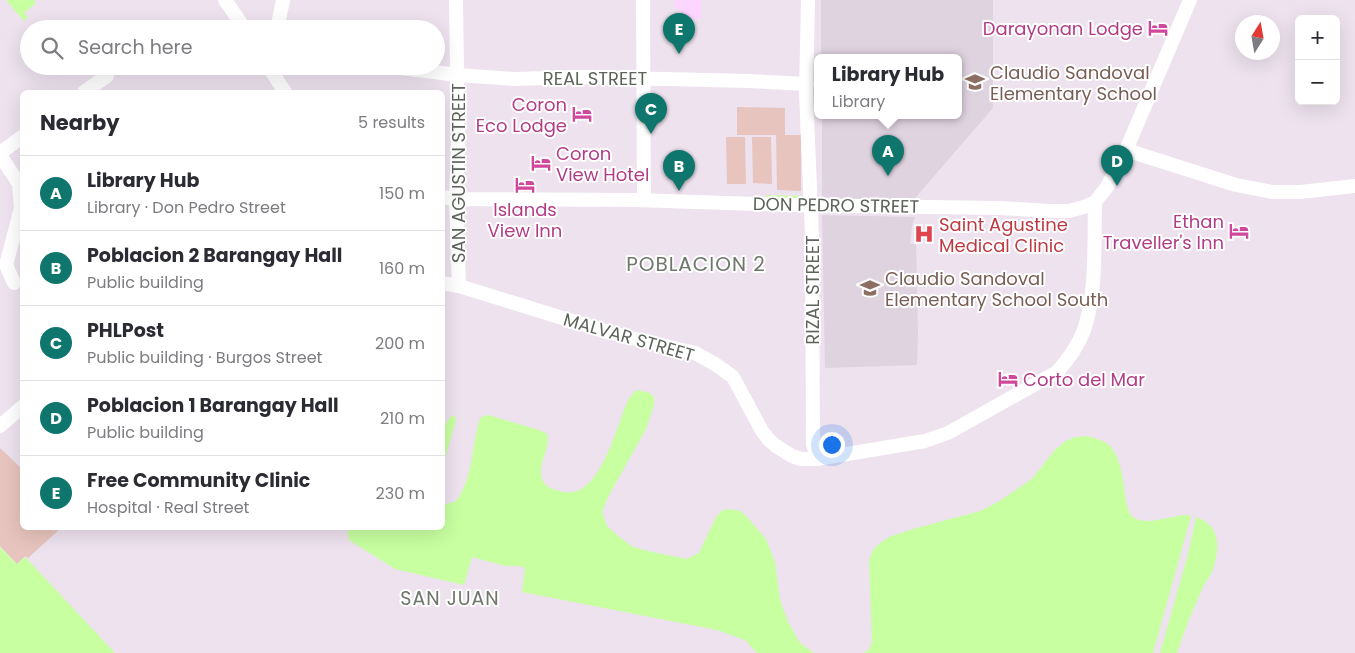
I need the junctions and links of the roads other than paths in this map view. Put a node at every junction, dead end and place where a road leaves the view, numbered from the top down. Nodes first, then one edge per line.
1 (225, 0) edge
2 (283, 0) edge
3 (456, 0) edge
4 (644, 0) edge
5 (808, 0) edge
6 (1190, 0) edge
7 (238, 20) edge
8 (279, 20) edge
9 (445, 73) edge
10 (274, 75) edge
11 (458, 75) junction
12 (107, 76) dead end
13 (644, 78) junction
14 (807, 84) junction
15 (87, 90) edge
16 (284, 90) edge
17 (20, 139) edge
18 (1126, 150) junction
19 (0, 154) edge
20 (1355, 186) edge
21 (20, 196) edge
22 (449, 198) edge
23 (644, 200) junction
24 (1095, 202) junction
25 (810, 205) junction
26 (20, 212) edge
27 (14, 283) dead end
28 (445, 284) edge
29 (458, 286) junction
30 (20, 408) edge
31 (0, 426) edge
32 (817, 459) junction

1 - 7 street
2 - 8 street
3 - 11 street, SAN AGUSTIN STREET
4 - 13 street
5 - 14 street, RIZAL STREET
6 - 18 street
9 - 11 street, REAL STREET
10 - 16 street
11 - 13 street, REAL STREET
11 - 22 street, SAN AGUSTIN STREET
12 - 15 street
13 - 14 street, REAL STREET
13 - 23 street
14 - 25 street, RIZAL STREET
17 - 19 street
18 - 20 street
18 - 24 street
19 - 21 street
22 - 23 street, DON PEDRO STREET
22 - 29 street, SAN AGUSTIN STREET
23 - 25 street, DON PEDRO STREET
24 - 25 street, DON PEDRO STREET
24 - 32 street, MALVAR STREET
25 - 32 street, RIZAL STREET
26 - 27 street
28 - 29 street, MALVAR STREET
29 - 32 street, MALVAR STREET
30 - 31 street

